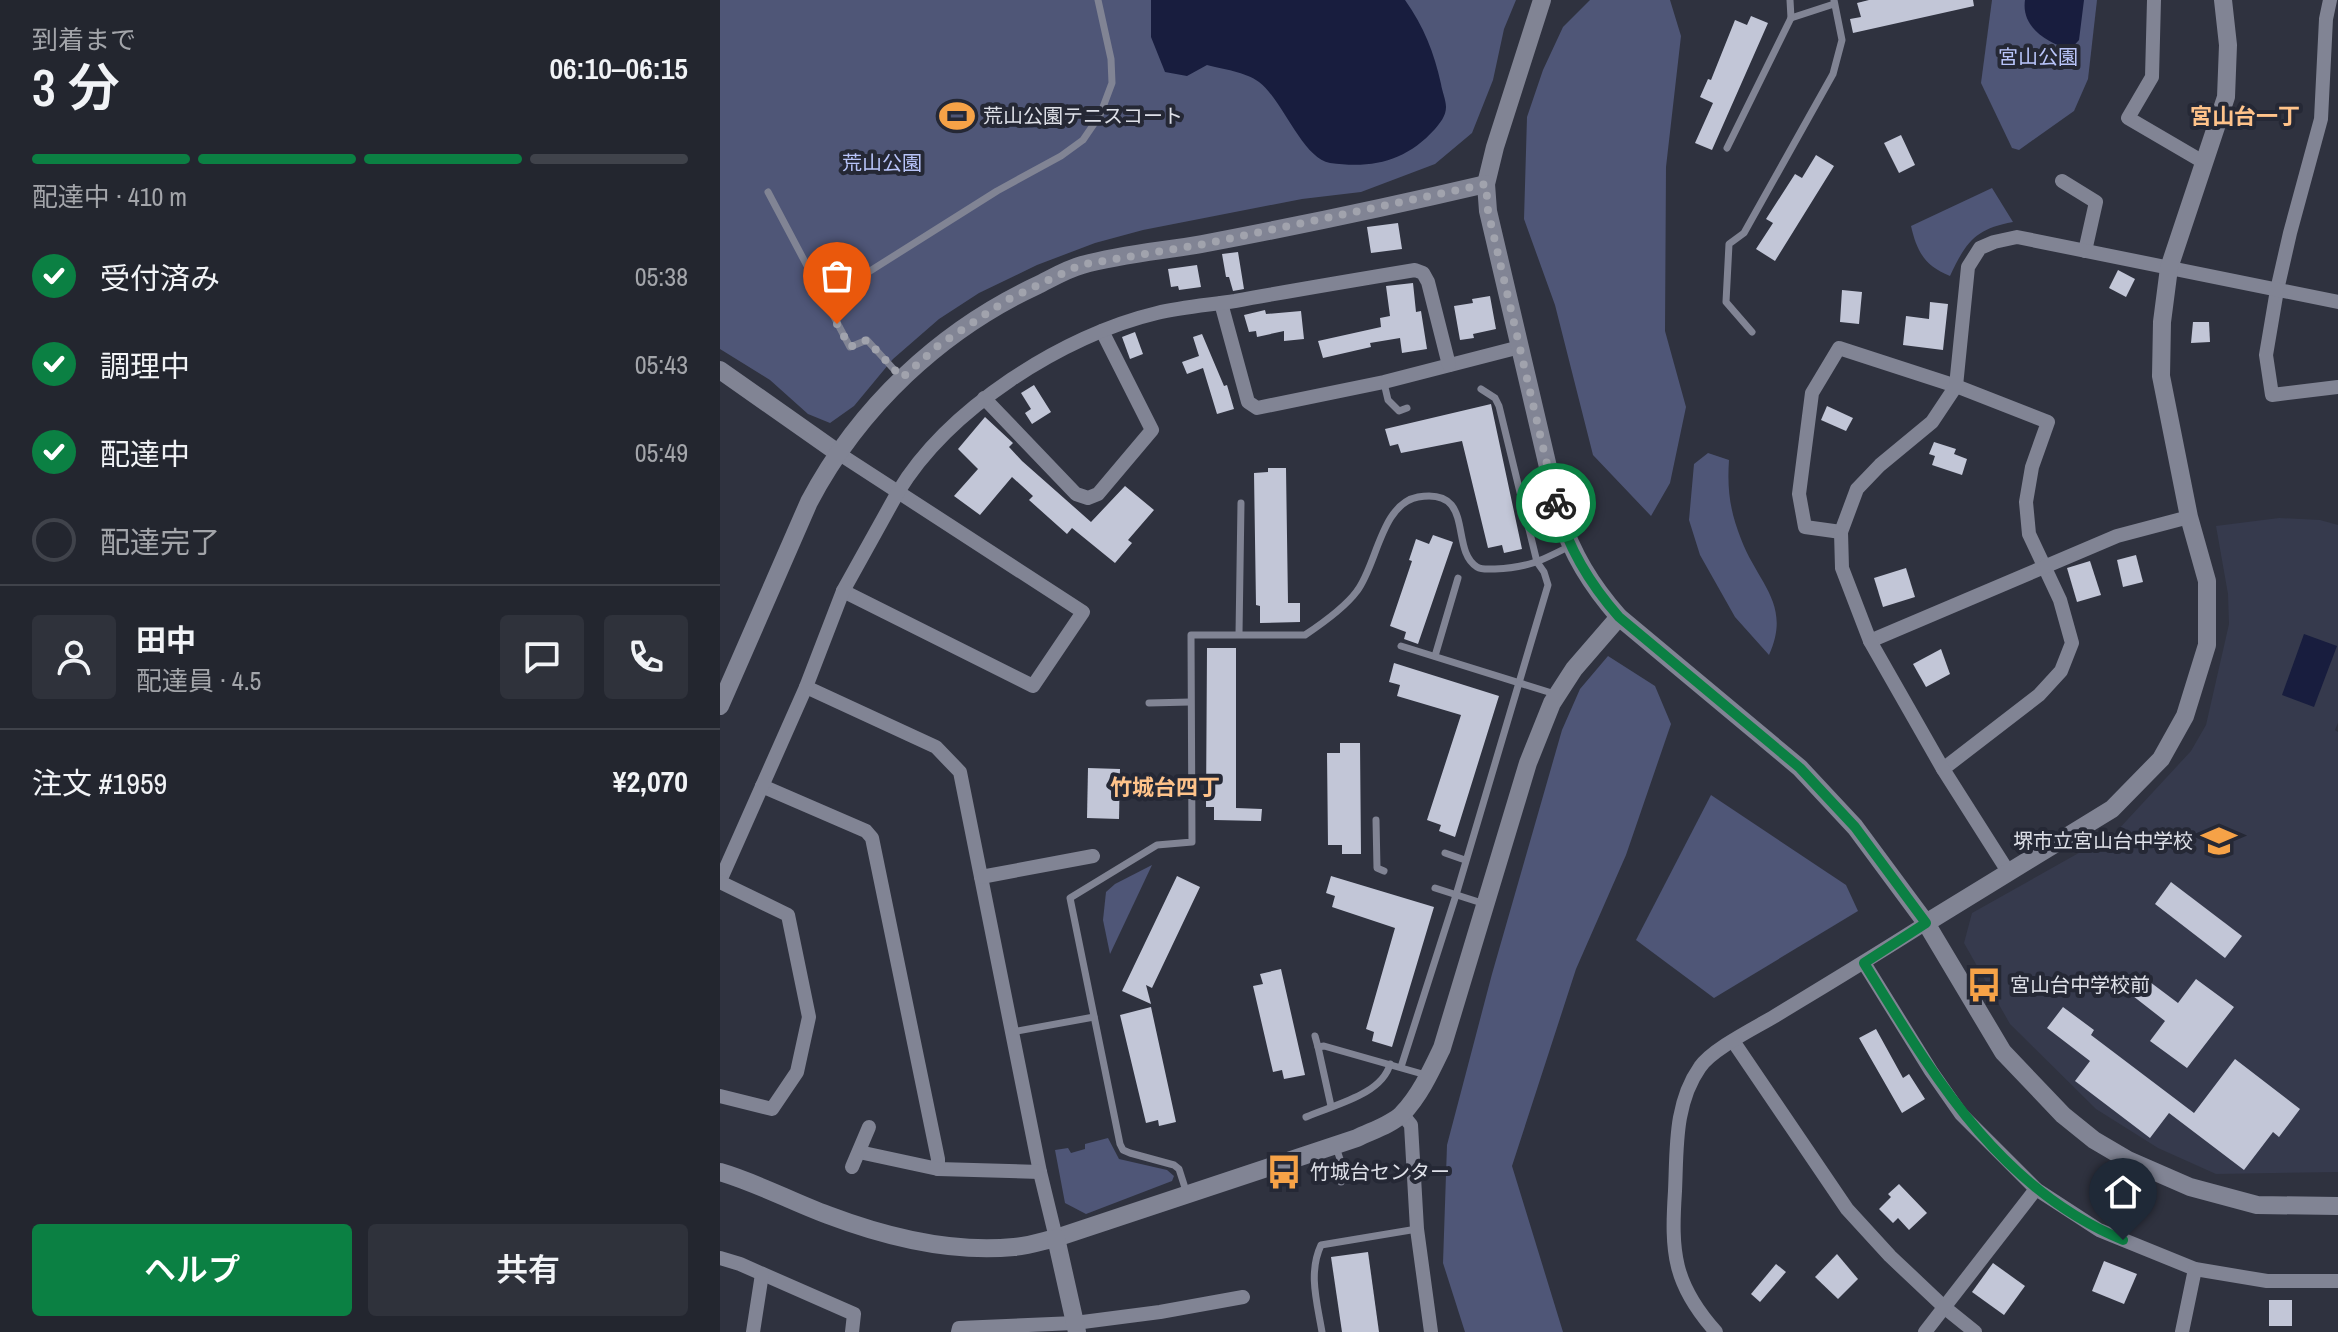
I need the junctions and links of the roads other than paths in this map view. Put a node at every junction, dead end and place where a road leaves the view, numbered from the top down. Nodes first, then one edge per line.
1 (1098, 0) edge
2 (1542, 0) edge
3 (1790, 0) edge
4 (2154, 0) edge
5 (2223, 0) edge
6 (2330, 0) edge
7 (1834, 2) edge
8 (1791, 18) junction
9 (1727, 148) dead end
10 (2205, 163) junction
11 (2062, 181) dead end
12 (1486, 184) junction
13 (768, 192) dead end
14 (2085, 251) junction
15 (2169, 268) junction
16 (2277, 290) junction
17 (824, 300) junction
18 (2338, 302) edge
19 (1221, 303) junction
20 (1102, 331) junction
21 (1752, 332) dead end
22 (1520, 347) junction
23 (1449, 365) junction
24 (720, 370) edge
25 (902, 378) junction
26 (1384, 382) junction
27 (1956, 386) junction
28 (2338, 387) edge
29 (1481, 389) dead end
30 (984, 398) junction
31 (1407, 408) dead end
32 (838, 453) junction
33 (898, 492) junction
34 (1241, 503) dead end
35 (2189, 517) junction
36 (1841, 532) junction
37 (1570, 546) junction
38 (1537, 562) junction
39 (2045, 564) junction
40 (1458, 578) dead end
41 (843, 591) junction
42 (1619, 617) junction
43 (1239, 634) junction
44 (1870, 641) junction
45 (1401, 646) dead end
46 (1435, 656) junction
47 (1519, 683) junction
48 (806, 687) junction
49 (1556, 695) junction
50 (1190, 702) junction
51 (1149, 703) dead end
52 (720, 706) edge
53 (1943, 769) junction
54 (762, 786) junction
55 (1376, 820) dead end
56 (1376, 831) junction
57 (1386, 834) dead end
58 (1445, 853) dead end
59 (1093, 856) dead end
60 (1465, 860) junction
61 (1384, 871) dead end
62 (2009, 873) junction
63 (981, 877) junction
64 (720, 882) edge
65 (1435, 888) dead end
66 (1456, 895) junction
67 (1485, 904) junction
68 (1926, 923) junction
69 (1864, 963) junction
70 (1094, 1017) junction
71 (1012, 1032) junction
72 (1315, 1036) dead end
73 (1733, 1041) junction
74 (1318, 1047) junction
75 (1390, 1064) junction
76 (1401, 1067) junction
77 (1429, 1076) junction
78 (720, 1096) edge
79 (1331, 1106) junction
80 (1402, 1114) junction
81 (1306, 1117) dead end
82 (869, 1127) dead end
83 (1336, 1145) junction
84 (859, 1152) junction
85 (852, 1167) dead end
86 (938, 1169) junction
87 (720, 1172) edge
88 (1040, 1172) junction
89 (1341, 1182) dead end
90 (2036, 1189) junction
91 (1187, 1194) junction
92 (2338, 1206) edge
93 (1417, 1229) junction
94 (1056, 1238) junction
95 (720, 1258) edge
96 (2195, 1269) junction
97 (762, 1274) junction
98 (2338, 1281) edge
99 (1243, 1297) dead end
100 (1944, 1307) junction
101 (1076, 1328) edge
102 (753, 1332) edge
103 (852, 1332) edge
104 (958, 1332) edge
105 (1322, 1332) edge
106 (1431, 1332) edge
107 (1716, 1332) edge
108 (1925, 1332) edge
109 (1975, 1332) edge
110 (2182, 1332) edge

1 - 17 lane
2 - 12 street
3 - 8 lane
4 - 10 street
5 - 10 street
6 - 16 street
7 - 8 lane
7 - 21 lane
8 - 9 lane
10 - 15 street
11 - 14 street
12 - 22 street
12 - 25 street
13 - 17 lane
14 - 15 street
14 - 27 street
15 - 16 street
15 - 35 street
16 - 18 street
16 - 28 street
17 - 25 lane
19 - 20 street
19 - 23 street
19 - 26 street
20 - 30 street
20 - 30 street
22 - 23 street
22 - 37 street
23 - 26 street
24 - 32 street
25 - 32 street
26 - 31 lane
27 - 36 street
27 - 36 street
27 - 39 street
29 - 38 lane
30 - 33 street
32 - 33 street
32 - 52 street
33 - 41 street
33 - 41 street
34 - 43 lane
35 - 39 street
35 - 62 street
36 - 44 street
37 - 38 lane
37 - 42 street
38 - 43 lane
38 - 47 lane
39 - 44 street
39 - 53 street
40 - 46 lane
41 - 48 street
42 - 49 street
42 - 68 street
43 - 50 lane
44 - 53 street
45 - 46 lane
46 - 47 lane
47 - 49 lane
47 - 60 lane
48 - 54 street
48 - 63 street
49 - 67 street
50 - 51 lane
50 - 70 lane
53 - 62 street
54 - 64 street
54 - 86 street
55 - 56 lane
56 - 57 lane
56 - 61 lane
58 - 60 lane
59 - 63 street
60 - 66 lane
62 - 68 street
63 - 71 street
64 - 78 street
65 - 66 lane
66 - 67 lane
66 - 76 lane
67 - 77 street
68 - 69 street
68 - 92 street
69 - 73 street
69 - 90 street
70 - 71 lane
70 - 91 lane
71 - 88 street
72 - 74 lane
73 - 100 street
73 - 107 street
74 - 75 lane
74 - 79 lane
75 - 76 lane
75 - 79 lane
76 - 77 lane
77 - 80 street
79 - 81 lane
80 - 83 street
80 - 93 street
82 - 84 street
83 - 89 lane
83 - 91 street
84 - 85 street
84 - 86 street
86 - 88 street
87 - 94 street
88 - 94 street
90 - 96 street
90 - 100 street
91 - 94 street
93 - 105 lane
93 - 106 street
94 - 101 street
95 - 97 street
96 - 98 street
96 - 110 street
97 - 102 street
97 - 103 street
99 - 101 street
100 - 108 street
100 - 109 street
101 - 104 street

